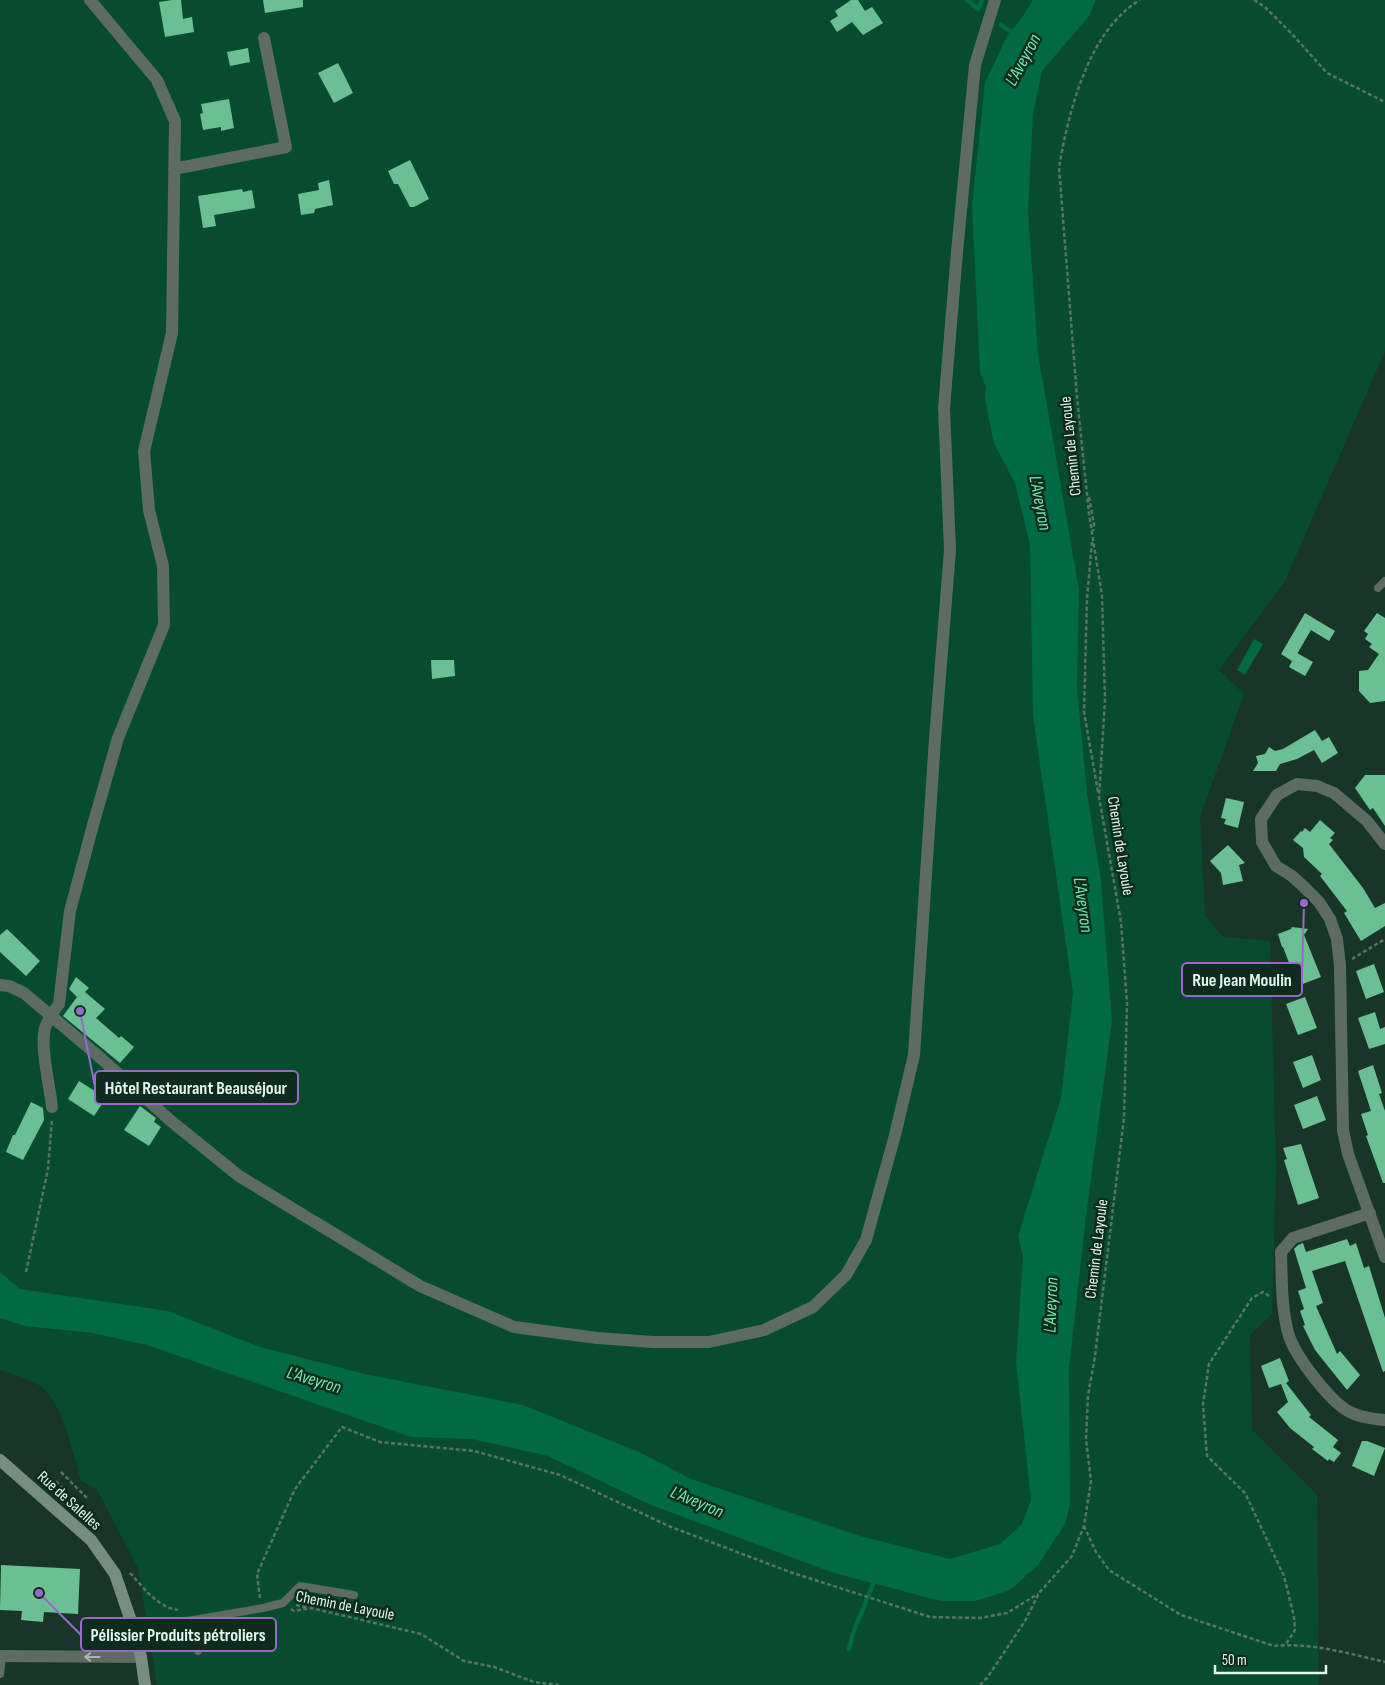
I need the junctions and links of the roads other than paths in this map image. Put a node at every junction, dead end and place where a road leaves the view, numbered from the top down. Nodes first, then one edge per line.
1 (90, 0) edge
2 (995, 0) edge
3 (264, 38) dead end
4 (174, 169) junction
5 (1385, 581) edge
6 (1378, 588) dead end
7 (1385, 844) edge
8 (0, 985) edge
9 (50, 1016) junction
10 (52, 1108) road end
11 (1370, 1213) junction
12 (1385, 1257) edge
13 (1385, 1420) edge
14 (0, 1460) edge
15 (354, 1595) dead end
16 (194, 1621) junction
17 (134, 1630) junction
18 (198, 1652) dead end
19 (1, 1656) edge
20 (141, 1657) junction
21 (0, 1674) edge
22 (145, 1685) edge

1 - 4 street
2 - 9 street
3 - 4 street
4 - 9 street
5 - 6 lane
7 - 11 street
8 - 9 street
9 - 10 street
11 - 12 street
11 - 13 street
14 - 17 street, Rue de Salelles
15 - 16 lane
16 - 17 lane
16 - 18 lane
17 - 20 street, Rue de Salelles
20 -> 19 street
19 - 21 lane
20 - 22 street, Rue de Salelles

